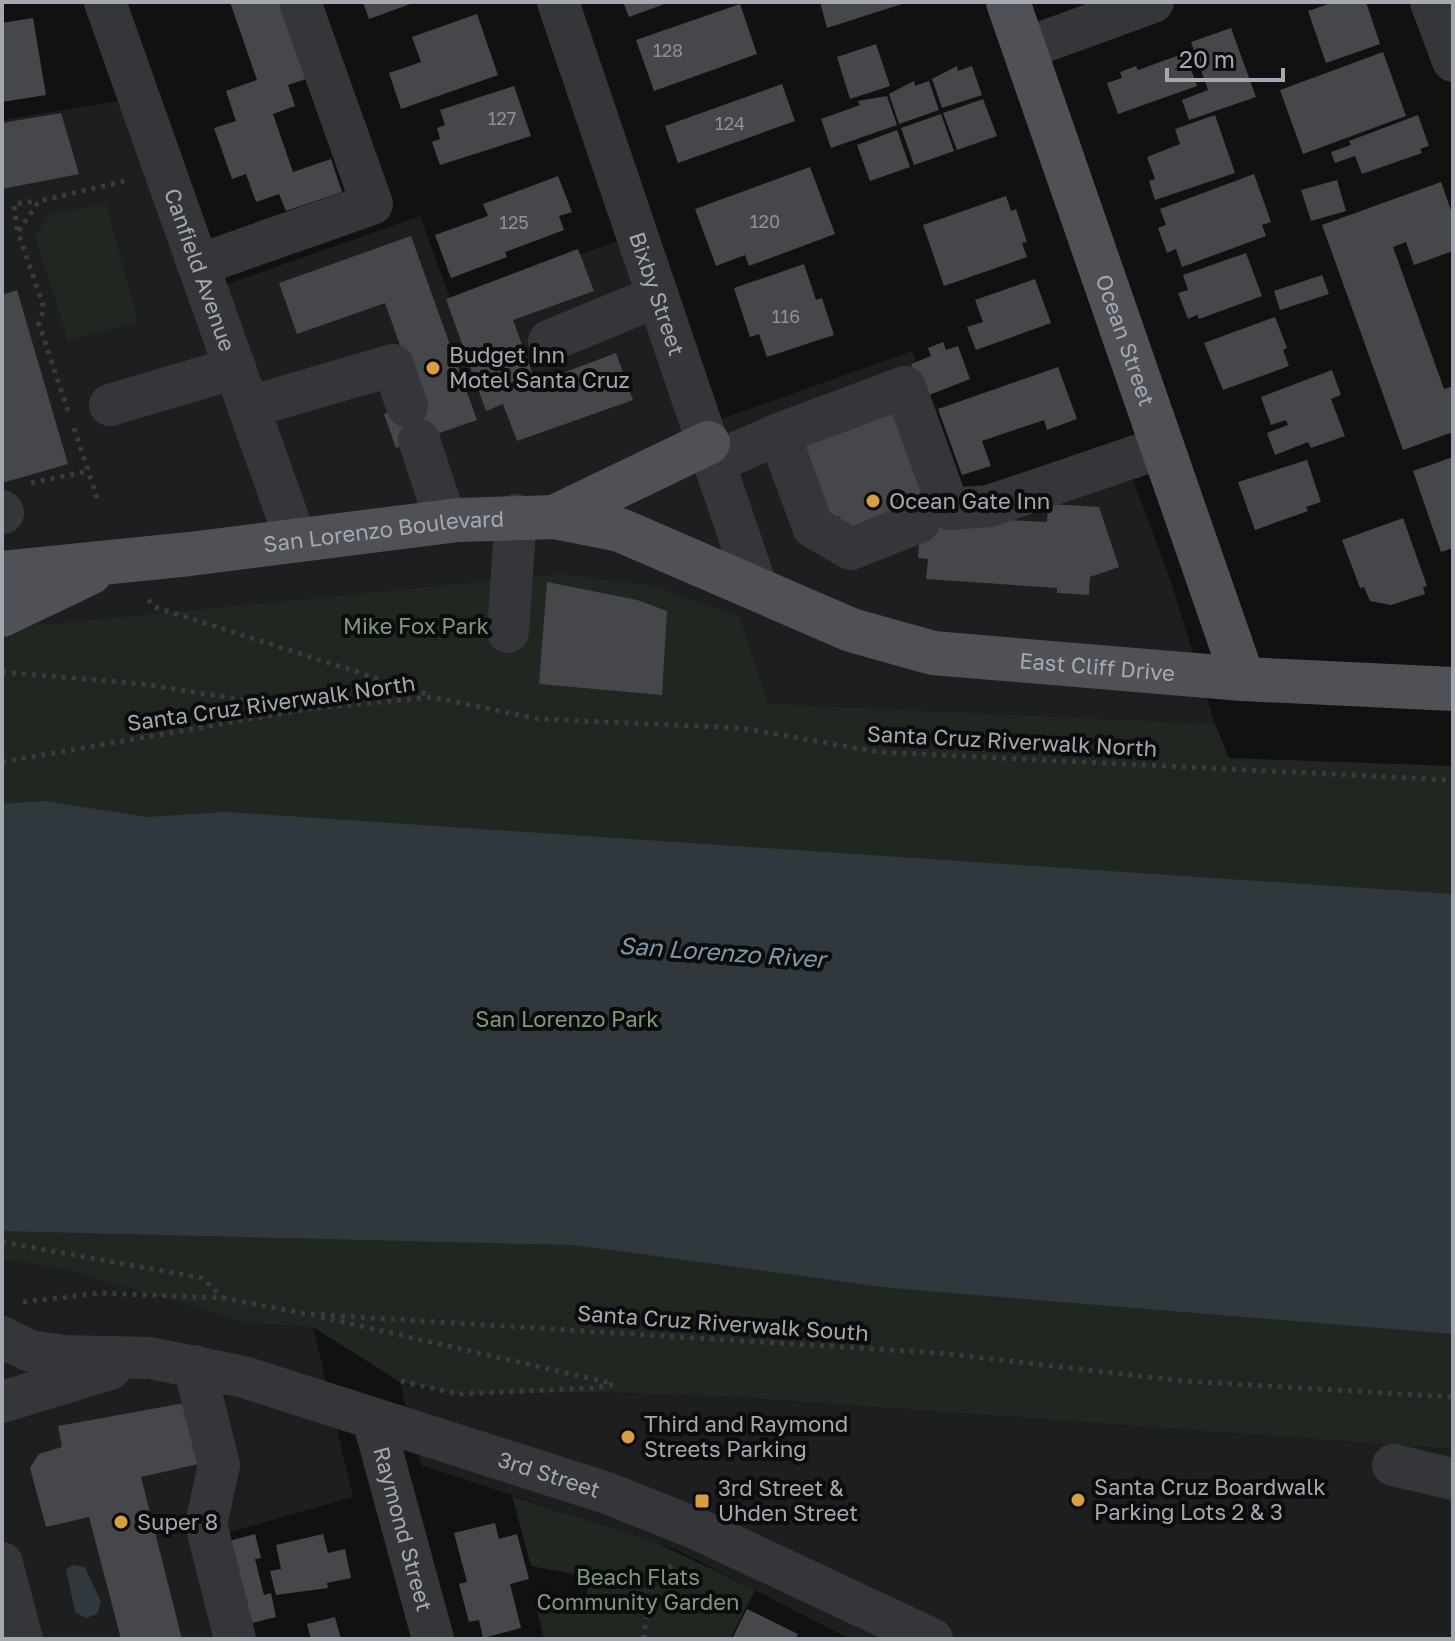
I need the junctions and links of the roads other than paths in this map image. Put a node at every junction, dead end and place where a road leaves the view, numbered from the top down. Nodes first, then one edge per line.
1 (105, 2) edge
2 (300, 2) edge
3 (558, 2) edge
4 (1008, 2) edge
5 (1153, 2) edge
6 (1431, 2) edge
7 (1024, 49) junction
8 (1453, 61) edge
9 (198, 265) junction
10 (658, 296) junction
11 (549, 341) dead end
12 (242, 388) junction
13 (110, 405) dead end
14 (779, 434) junction
15 (1163, 447) junction
16 (711, 452) junction
17 (535, 516) junction
18 (933, 516) junction
19 (446, 522) junction
20 (295, 538) junction
21 (110, 563) junction
22 (2, 573) edge
23 (756, 586) junction
24 (2, 615) edge
25 (508, 632) dead end
26 (1243, 679) junction
27 (1453, 689) edge
28 (8, 1320) edge
29 (150, 1358) junction
30 (194, 1366) junction
31 (2, 1402) edge
32 (373, 1419) junction
33 (1393, 1465) dead end
34 (1453, 1479) edge
35 (2, 1563) edge
36 (22, 1639) edge
37 (235, 1639) edge
38 (433, 1639) edge
39 (932, 1639) edge

1 - 9 street, Canfield Avenue
2 - 9 street
3 - 10 street, Bixby Street
4 - 7 main road, Ocean Street
5 - 7 street
6 - 8 street
7 - 15 main road, Ocean Street
9 - 12 street, Canfield Avenue
10 - 11 street
10 - 16 street, Bixby Street
12 - 13 street
12 - 19 street
12 - 20 street, Canfield Avenue
14 - 16 street
14 - 18 street
14 - 18 street
15 - 18 street
15 - 26 main road, Ocean Street
16 - 17 main road
16 - 23 street, Bixby Street
17 - 19 main road, San Lorenzo Boulevard
17 - 23 main road, San Lorenzo Boulevard
17 - 25 street
19 - 20 main road, San Lorenzo Boulevard
20 - 21 main road, San Lorenzo Boulevard
21 - 22 main road, San Lorenzo Boulevard
21 - 24 main road
23 - 26 main road, East Cliff Drive
26 - 27 main road, East Cliff Drive
28 - 29 street, 3rd Street
29 - 30 street, 3rd Street
29 - 31 street
30 - 32 street, 3rd Street
30 - 37 street
32 - 38 street, Raymond Street
32 - 39 street, 3rd Street
33 - 34 street
35 - 36 street

